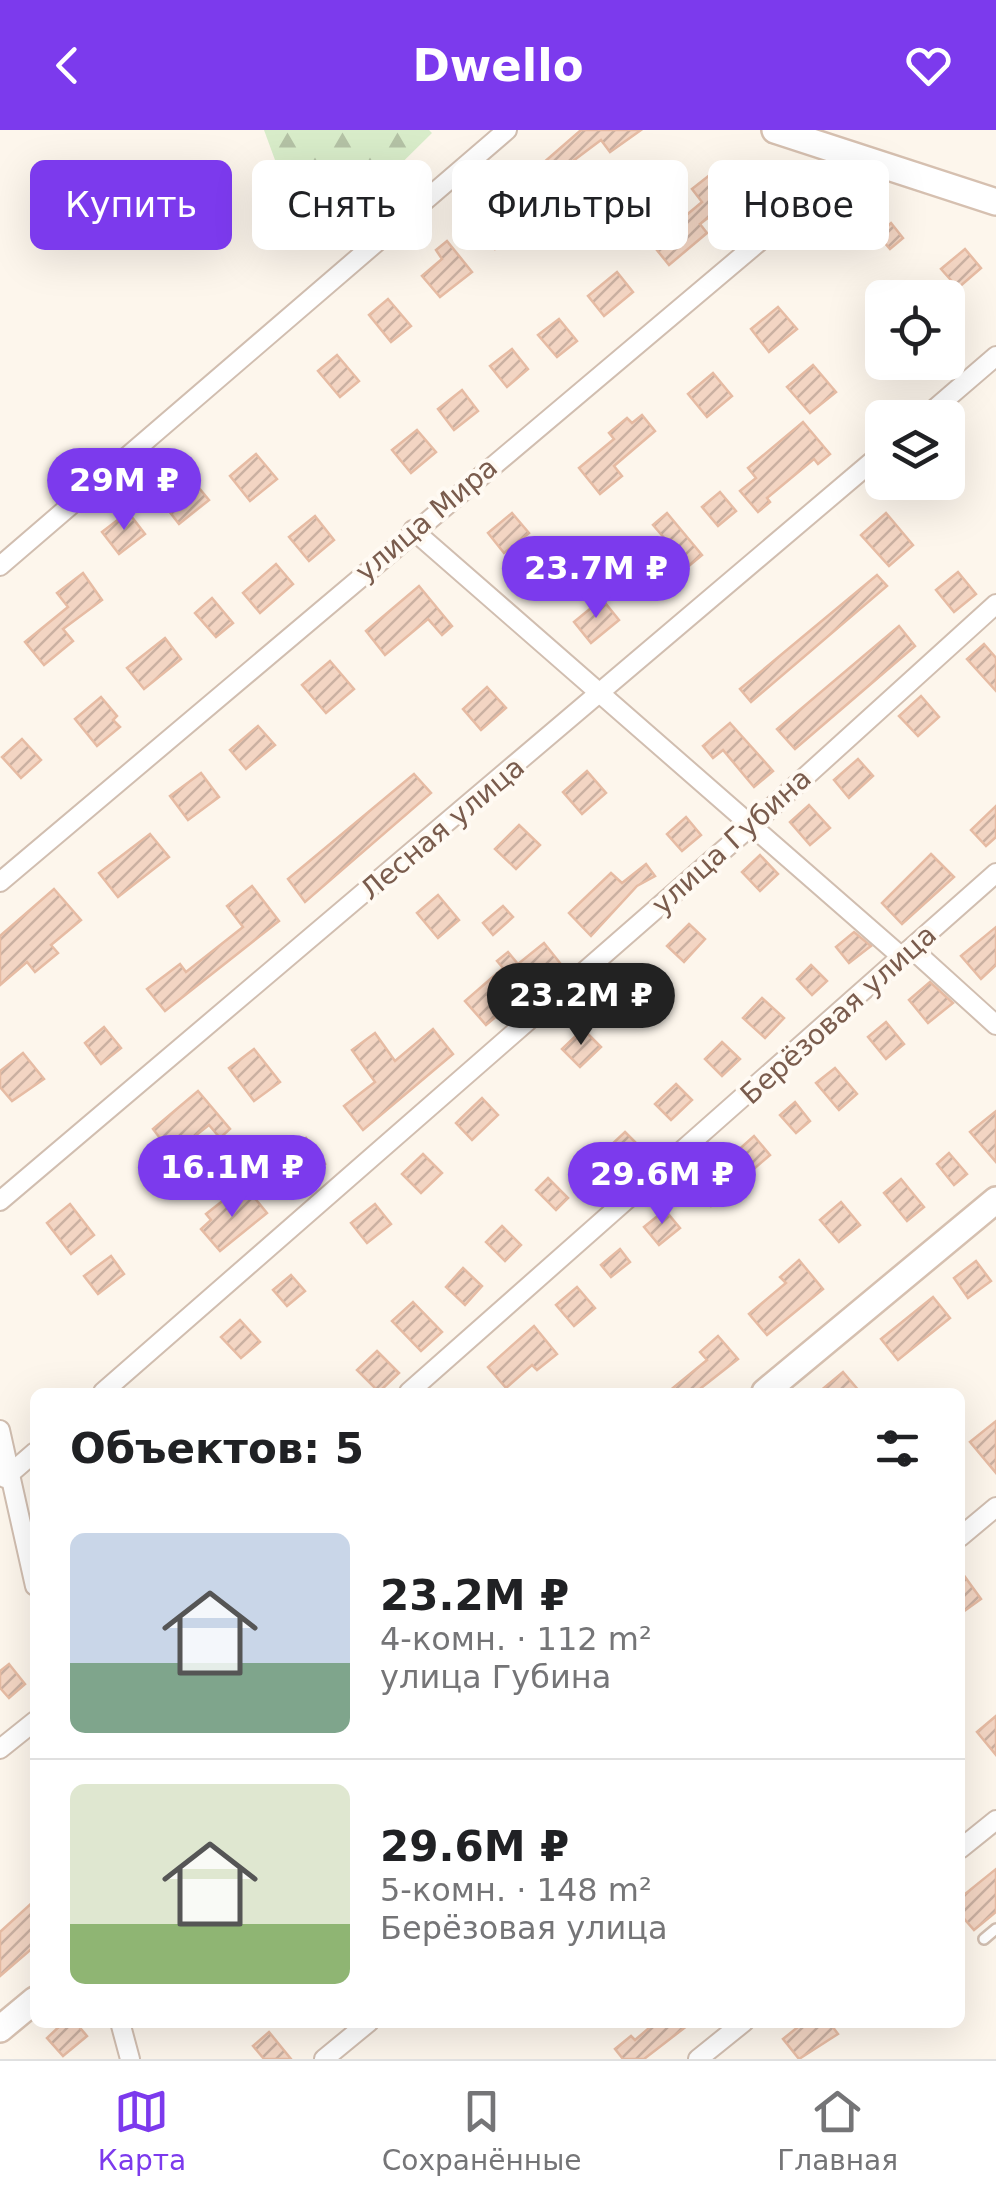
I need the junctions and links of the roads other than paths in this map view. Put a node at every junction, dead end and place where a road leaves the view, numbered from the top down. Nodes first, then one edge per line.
1 (507, 130) edge
2 (775, 130) edge
3 (856, 160) edge
4 (889, 170) edge
5 (996, 202) edge
6 (748, 250) edge
7 (996, 356) edge
8 (945, 400) edge
9 (865, 468) edge
10 (413, 530) junction
11 (0, 566) edge
12 (996, 604) edge
13 (599, 696) junction
14 (751, 826) junction
15 (996, 873) edge
16 (0, 882) edge
17 (907, 953) junction
18 (996, 1024) edge
19 (996, 1200) edge
20 (0, 1201) edge
21 (108, 1388) edge
22 (414, 1388) edge
23 (770, 1388) edge
24 (0, 1430) edge
25 (30, 1456) edge
26 (5, 1478) edge
27 (996, 1508) edge
28 (965, 1533) edge
29 (30, 1568) edge
30 (30, 1725) edge
31 (0, 1749) edge
32 (996, 1820) edge
33 (965, 1845) edge
34 (996, 1928) edge
35 (984, 1939) dead end
36 (30, 2004) edge
37 (122, 2028) edge
38 (361, 2028) edge
39 (737, 2028) edge
40 (0, 2030) edge
41 (130, 2059) edge
42 (324, 2059) edge
43 (698, 2059) edge

1 - 11 street
2 - 3 street
4 - 5 street
6 - 10 street, улица Мира
7 - 8 street
9 - 13 street, Лесная улица
10 - 13 street
10 - 16 street, улица Мира
12 - 14 street, улица Губина
13 - 14 street
13 - 20 street, Лесная улица
14 - 17 street
14 - 21 street, улица Губина
15 - 17 street, Берёзовая улица
17 - 18 street
17 - 22 street, Берёзовая улица
19 - 23 street
24 - 26 street
25 - 26 street
26 - 29 street
27 - 28 street
30 - 31 street
32 - 33 street
34 - 35 lane
36 - 40 street
37 - 41 street
38 - 42 street
39 - 43 street

